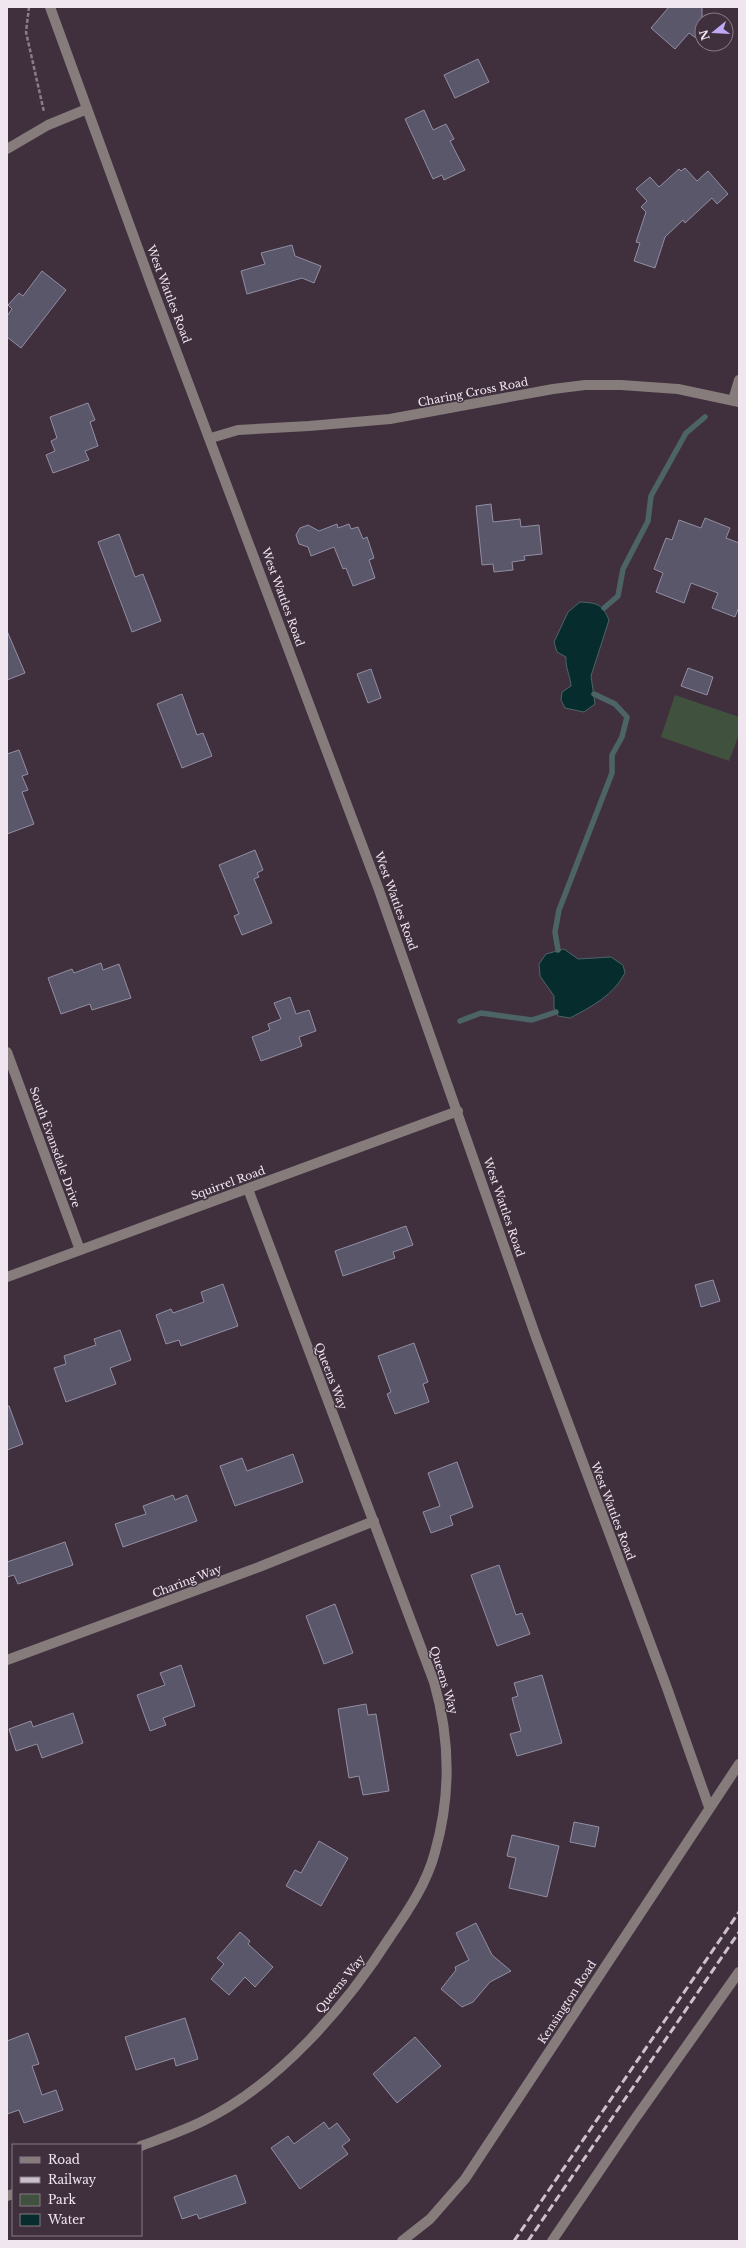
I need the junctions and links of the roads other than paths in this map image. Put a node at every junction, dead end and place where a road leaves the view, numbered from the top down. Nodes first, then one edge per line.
1 (50, 7) edge
2 (87, 109) junction
3 (7, 149) edge
4 (739, 380) edge
5 (736, 401) edge
6 (211, 438) junction
7 (7, 1052) edge
8 (458, 1111) junction
9 (248, 1189) junction
10 (80, 1250) junction
11 (7, 1278) edge
12 (374, 1521) junction
13 (7, 1660) edge
14 (739, 1764) edge
15 (709, 1807) junction
16 (739, 1972) edge
17 (142, 2146) edge
18 (402, 2241) edge
19 (552, 2241) edge

1 - 2 street, West Wattles Road
2 - 3 street
2 - 6 street, West Wattles Road
4 - 5 street
5 - 6 street, Charing Cross Road
6 - 8 street, West Wattles Road
7 - 10 street, South Evansdale Drive
8 - 9 street, Squirrel Road
8 - 15 street, West Wattles Road
9 - 10 street, Squirrel Road
9 - 12 street, Queens Way
10 - 11 street, Squirrel Road
12 - 13 street, Charing Way
12 - 17 street, Queens Way
14 - 15 street, Kensington Road
15 - 18 street, Kensington Road
16 - 19 street

